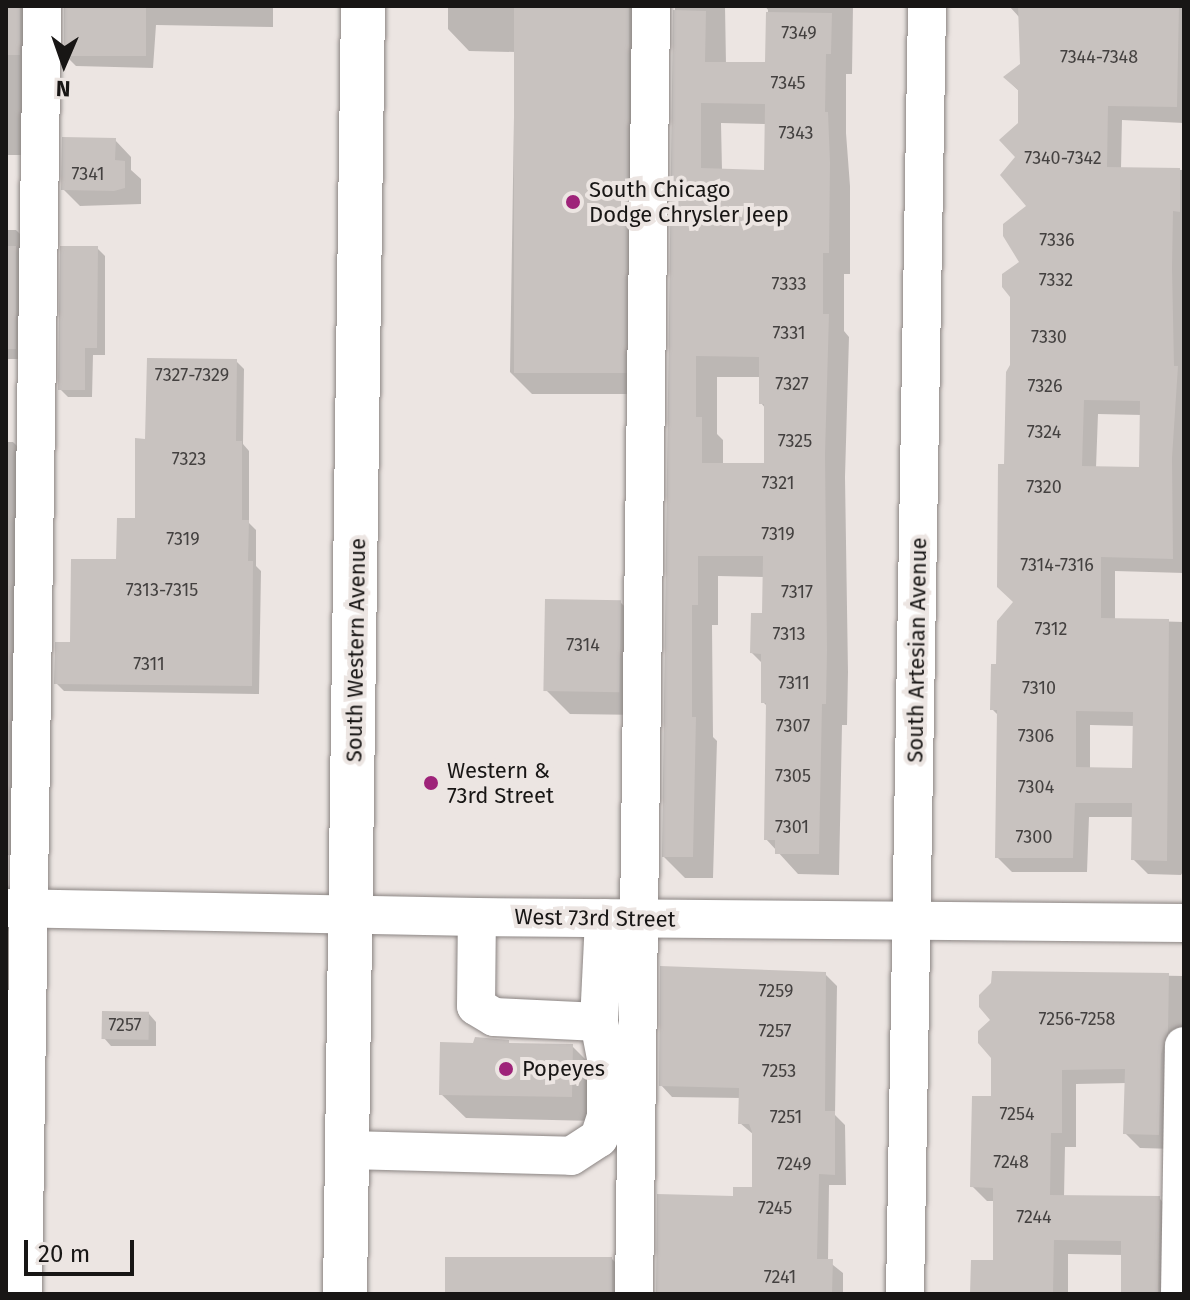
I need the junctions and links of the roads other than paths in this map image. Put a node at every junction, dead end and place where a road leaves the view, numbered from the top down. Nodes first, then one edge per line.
1 (42, 6) edge
2 (363, 6) edge
3 (651, 6) edge
4 (927, 6) edge
5 (18, 908) edge
6 (352, 915) junction
7 (477, 917) junction
8 (622, 919) junction
9 (912, 919) junction
10 (1184, 923) edge
11 (599, 1022) junction
12 (1184, 1046) edge
13 (348, 1150) junction
14 (23, 1294) edge
15 (345, 1294) edge
16 (634, 1294) edge
17 (905, 1294) edge
18 (1180, 1294) edge

1 - 5 street
2 - 6 main road, South Western Avenue
3 - 8 street
4 - 9 street, South Artesian Avenue
5 - 6 street, West 73rd Street
5 - 14 street
6 - 7 street, West 73rd Street
6 - 13 main road, South Western Avenue
7 - 8 street, West 73rd Street
7 - 11 street
8 - 9 street, West 73rd Street
8 - 11 street
8 - 16 street
9 - 10 street, West 73rd Street
9 - 17 street, South Artesian Avenue
11 - 13 street
12 - 18 street
13 - 15 main road, South Western Avenue

